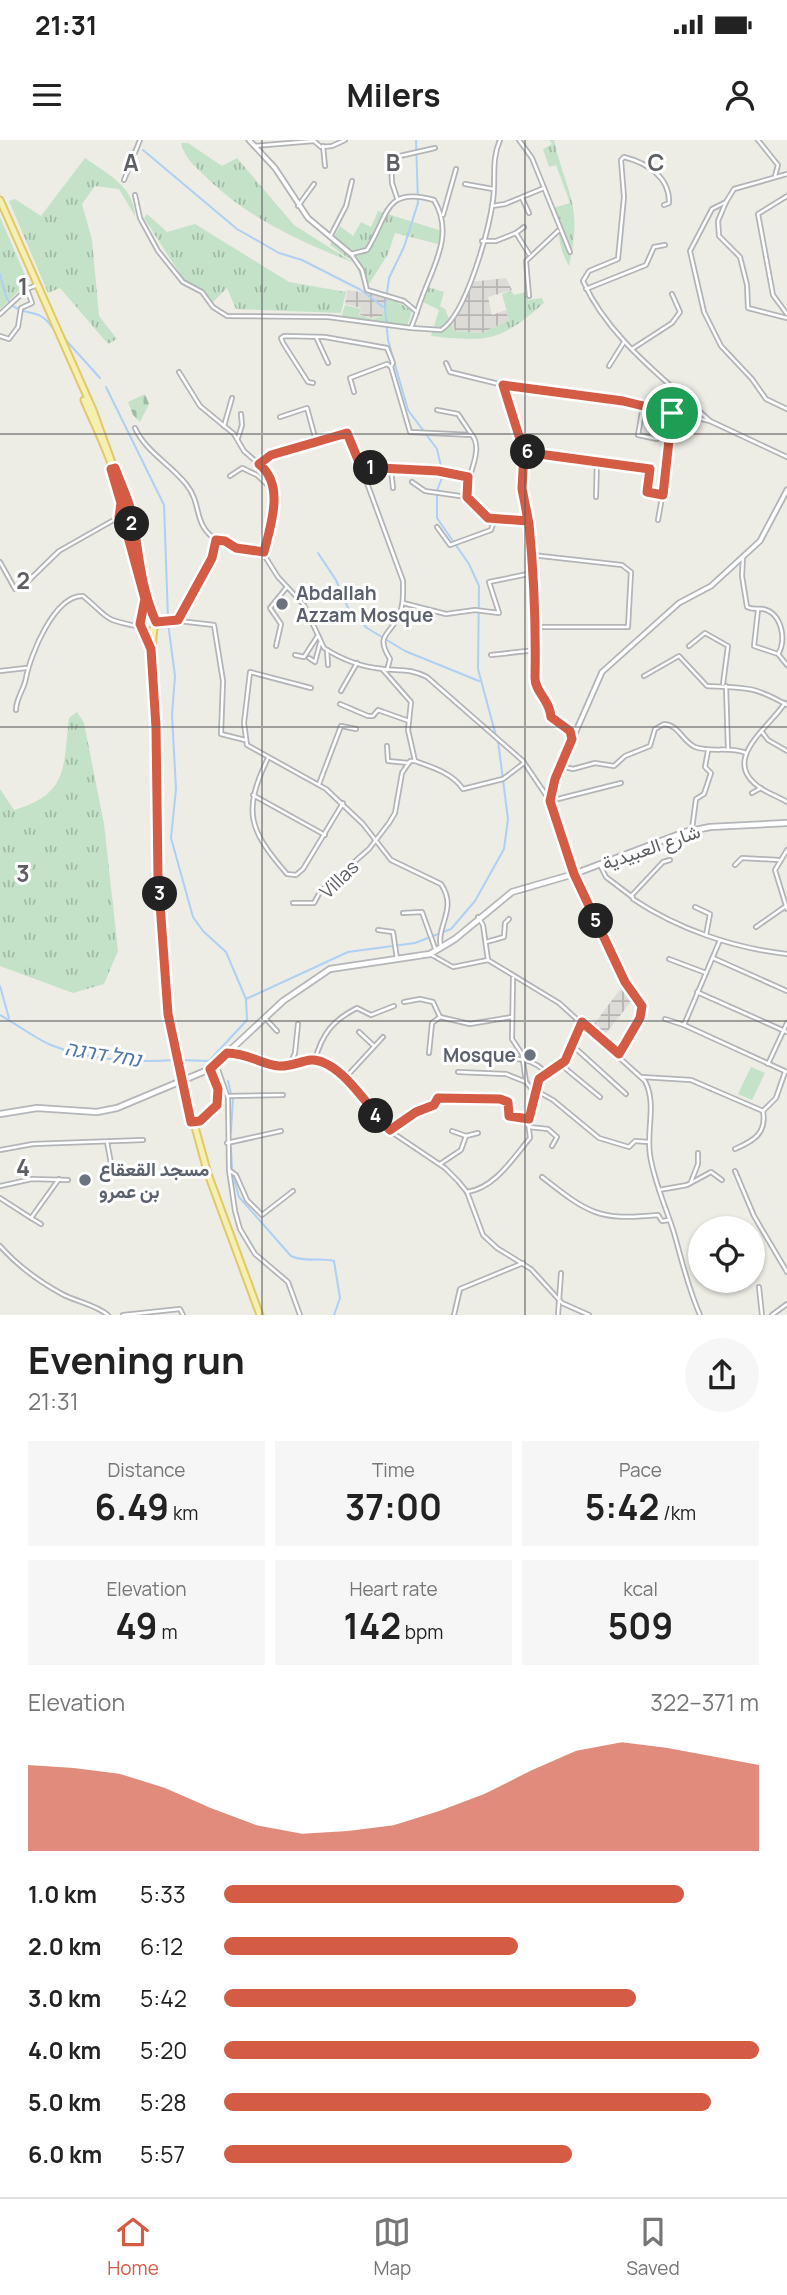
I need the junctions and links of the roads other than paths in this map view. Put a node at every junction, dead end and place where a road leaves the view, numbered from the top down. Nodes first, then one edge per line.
1 (140, 140) edge
2 (249, 140) edge
3 (345, 140) edge
4 (500, 140) edge
5 (519, 140) edge
6 (758, 140) edge
7 (292, 141) edge
8 (254, 146) junction
9 (323, 146) junction
10 (435, 148) dead end
11 (325, 166) dead end
12 (456, 169) dead end
13 (787, 174) edge
14 (773, 178) junction
15 (124, 180) dead end
16 (352, 181) dead end
17 (314, 184) dead end
18 (465, 184) dead end
19 (494, 188) junction
20 (544, 188) junction
21 (135, 195) dead end
22 (787, 196) edge
23 (397, 198) junction
24 (522, 198) junction
25 (0, 200) edge
26 (726, 202) junction
27 (664, 205) dead end
28 (299, 206) junction
29 (492, 206) junction
30 (529, 213) dead end
31 (443, 215) junction
32 (524, 228) dead end
33 (559, 229) junction
34 (516, 233) junction
35 (331, 235) junction
36 (482, 241) junction
37 (665, 245) dead end
38 (570, 253) dead end
39 (351, 254) junction
40 (529, 255) junction
41 (37, 285) junction
42 (27, 289) junction
43 (586, 289) junction
44 (672, 295) dead end
45 (529, 296) dead end
46 (418, 312) junction
47 (0, 314) edge
48 (787, 316) edge
49 (411, 328) junction
50 (0, 336) edge
51 (316, 337) junction
52 (624, 342) junction
53 (632, 349) junction
54 (328, 363) dead end
55 (446, 363) dead end
56 (609, 366) dead end
57 (391, 368) junction
58 (179, 372) dead end
59 (313, 383) dead end
60 (503, 385) junction
61 (354, 392) dead end
62 (232, 398) dead end
63 (643, 405) junction
64 (787, 409) edge
65 (437, 410) dead end
66 (672, 413) junction
67 (241, 414) dead end
68 (280, 417) dead end
69 (710, 421) junction
70 (224, 426) junction
71 (135, 428) dead end
72 (472, 435) junction
73 (238, 438) junction
74 (657, 439) dead end
75 (316, 441) junction
76 (524, 452) junction
77 (787, 457) edge
78 (597, 460) junction
79 (259, 464) junction
80 (361, 467) junction
81 (113, 468) junction
82 (391, 469) junction
83 (230, 476) dead end
84 (468, 477) junction
85 (412, 482) dead end
86 (393, 488) dead end
87 (272, 489) junction
88 (787, 490) edge
89 (663, 495) junction
90 (467, 497) junction
91 (596, 497) dead end
92 (124, 517) junction
93 (658, 520) dead end
94 (494, 521) junction
95 (528, 521) junction
96 (437, 527) dead end
97 (216, 540) junction
98 (264, 552) junction
99 (532, 555) junction
100 (743, 556) junction
101 (0, 562) edge
102 (533, 573) junction
103 (287, 587) junction
104 (145, 599) junction
105 (403, 603) junction
106 (758, 610) junction
107 (151, 615) junction
108 (178, 620) junction
109 (141, 623) junction
110 (155, 625) junction
111 (536, 627) junction
112 (317, 637) junction
113 (320, 643) junction
114 (276, 646) dead end
115 (689, 646) dead end
116 (151, 649) junction
117 (327, 650) junction
118 (537, 650) junction
119 (778, 654) junction
120 (295, 655) dead end
121 (491, 655) dead end
122 (309, 658) dead end
123 (357, 663) junction
124 (328, 665) dead end
125 (787, 665) edge
126 (26, 668) junction
127 (385, 670) junction
128 (0, 671) edge
129 (644, 676) dead end
130 (724, 685) junction
131 (311, 688) dead end
132 (341, 691) dead end
133 (340, 704) dead end
134 (786, 704) edge
135 (16, 710) dead end
136 (409, 721) junction
137 (356, 729) dead end
138 (762, 733) junction
139 (572, 739) junction
140 (245, 740) junction
141 (387, 746) dead end
142 (728, 749) junction
143 (708, 751) junction
144 (787, 751) edge
145 (746, 752) junction
146 (268, 758) junction
147 (415, 761) junction
148 (409, 763) junction
149 (524, 763) junction
150 (561, 766) junction
151 (621, 783) dead end
152 (319, 785) junction
153 (761, 788) junction
154 (752, 793) dead end
155 (253, 795) junction
156 (550, 801) junction
157 (787, 802) edge
158 (343, 803) junction
159 (787, 822) edge
160 (692, 830) junction
161 (325, 835) junction
162 (377, 839) junction
163 (787, 850) edge
164 (670, 860) dead end
165 (779, 860) junction
166 (600, 865) junction
167 (736, 865) dead end
168 (574, 874) junction
169 (787, 881) edge
170 (779, 884) junction
171 (632, 897) junction
172 (293, 903) dead end
173 (695, 907) dead end
174 (786, 908) edge
175 (403, 913) dead end
176 (478, 917) junction
177 (509, 919) dead end
178 (756, 927) dead end
179 (378, 930) dead end
180 (706, 935) junction
181 (720, 940) junction
182 (484, 943) junction
183 (442, 947) junction
184 (433, 952) junction
185 (787, 954) edge
186 (713, 958) junction
187 (397, 959) junction
188 (669, 959) dead end
189 (488, 960) junction
190 (706, 973) junction
191 (513, 978) junction
192 (787, 991) edge
193 (697, 992) junction
194 (404, 1002) dead end
195 (394, 1006) dead end
196 (264, 1017) junction
197 (440, 1017) junction
198 (512, 1017) junction
199 (665, 1019) dead end
200 (582, 1022) junction
201 (787, 1023) edge
202 (298, 1024) dead end
203 (684, 1025) junction
204 (276, 1031) dead end
205 (785, 1031) edge
206 (359, 1032) dead end
207 (383, 1037) dead end
208 (374, 1046) junction
209 (573, 1046) junction
210 (227, 1053) junction
211 (429, 1053) dead end
212 (461, 1054) dead end
213 (619, 1054) junction
214 (523, 1059) junction
215 (315, 1060) junction
216 (216, 1064) junction
217 (561, 1064) junction
218 (768, 1064) junction
219 (290, 1065) junction
220 (210, 1069) junction
221 (458, 1072) dead end
222 (786, 1072) edge
223 (547, 1074) junction
224 (347, 1076) junction
225 (642, 1077) junction
226 (526, 1082) junction
227 (535, 1090) junction
228 (626, 1094) dead end
229 (228, 1096) junction
230 (283, 1096) dead end
231 (600, 1097) dead end
232 (763, 1111) junction
233 (0, 1114) edge
234 (529, 1119) junction
235 (191, 1122) junction
236 (529, 1127) junction
237 (281, 1130) dead end
238 (390, 1130) junction
239 (452, 1131) dead end
240 (478, 1133) dead end
241 (466, 1136) junction
242 (144, 1140) dead end
243 (107, 1142) junction
244 (649, 1142) junction
245 (227, 1143) junction
246 (552, 1146) dead end
247 (735, 1149) dead end
248 (0, 1150) edge
249 (698, 1153) dead end
250 (440, 1164) junction
251 (229, 1170) junction
252 (735, 1171) dead end
253 (113, 1174) dead end
254 (542, 1177) dead end
255 (59, 1179) junction
256 (68, 1180) dead end
257 (722, 1180) dead end
258 (691, 1182) junction
259 (0, 1186) edge
260 (659, 1190) junction
261 (293, 1191) dead end
262 (467, 1192) junction
263 (0, 1198) edge
264 (31, 1218) junction
265 (669, 1220) junction
266 (41, 1224) dead end
267 (0, 1246) edge
268 (523, 1263) junction
269 (787, 1272) edge
270 (561, 1273) dead end
271 (760, 1293) edge
272 (557, 1299) junction
273 (787, 1304) edge
274 (774, 1314) edge
275 (108, 1315) edge
276 (123, 1315) edge
277 (183, 1315) edge
278 (260, 1315) edge
279 (300, 1315) edge
280 (454, 1315) edge
281 (558, 1315) edge
282 (589, 1315) edge
283 (700, 1315) edge
284 (762, 1315) edge

1 - 15 street
2 - 8 street
3 - 9 street
4 - 19 street
5 - 20 street
6 - 14 street
7 - 8 street
7 - 9 street
8 - 28 street
9 - 11 street
10 - 23 street
12 - 31 street
13 - 14 street
14 - 26 street
16 - 35 street
17 - 28 street
18 - 19 street
19 - 29 street
20 - 24 street
20 - 33 street
21 - 49 street
22 - 48 street
23 - 31 street
23 - 39 street
24 - 29 street
24 - 30 street
25 - 41 main road
26 - 48 street
26 - 64 street
27 - 43 street
28 - 35 street
29 - 36 street
31 - 46 street
32 - 34 street
33 - 38 street
33 - 40 street
34 - 36 street
34 - 40 street
35 - 39 street
36 - 49 street
37 - 43 street
39 - 46 street
40 - 45 street
41 - 42 street
41 - 81 main road
42 - 47 street
42 - 50 street
43 - 52 street
44 - 53 street
46 - 49 street
51 - 54 street
51 - 57 street
51 - 59 street
52 - 53 street
52 - 56 street
53 - 69 street
55 - 60 street
57 - 61 street
57 - 72 street
58 - 70 street
60 - 63 street
60 - 76 street
62 - 70 street
63 - 66 street
63 - 74 street
65 - 72 street
66 - 69 street
66 - 89 street
67 - 73 street
68 - 75 street
69 - 77 street
70 - 73 street
71 - 97 street
72 - 84 street
73 - 79 street
75 - 79 street
75 - 80 street
76 - 78 street
76 - 95 street
78 - 89 street
78 - 91 street
79 - 87 street
80 - 82 street
80 - 105 street
81 - 92 main road
81 - 92 main road
82 - 84 street
82 - 86 street
83 - 87 street
84 - 90 street
85 - 90 street
87 - 98 street
88 - 100 street
89 - 93 street
90 - 94 street
92 - 101 street
92 - 104 main road
94 - 95 street
94 - 96 street
95 - 99 street
97 - 98 street
97 - 108 street
98 - 103 street
99 - 102 street
99 - 111 street
100 - 106 street
100 - 139 street
102 - 105 street
102 - 111 street
103 - 112 street
103 - 114 street
104 - 107 main road
104 - 109 main road
105 - 127 street
106 - 119 street
106 - 119 street
107 - 109 main road
107 - 110 main road
108 - 110 street
108 - 140 street
109 - 110 main road
109 - 116 main road
109 - 126 street
110 - 116 main road
111 - 118 street
112 - 113 street
112 - 120 street
113 - 117 street
113 - 122 street
115 - 130 street
116 - 235 main road, bridge
117 - 123 street
117 - 124 street
118 - 121 street
118 - 139 street
119 - 125 street
123 - 127 street
123 - 132 street
126 - 128 street
126 - 135 street
127 - 136 street
127 - 149 street
129 - 130 street
130 - 134 street
130 - 142 street
131 - 140 street
133 - 136 street
134 - 138 street
136 - 147 street
137 - 152 street
138 - 144 street
138 - 145 street
139 - 150 street
140 - 146 street
141 - 148 street
142 - 143 street
142 - 145 street
143 - 150 street
143 - 160 street
145 - 153 street
146 - 152 street
146 - 155 street
147 - 148 street
147 - 149 street
148 - 162 street, Villas
149 - 156 street
150 - 156 street
151 - 156 street
152 - 158 street
153 - 154 street
153 - 157 street
155 - 161 street
155 - 161 street
156 - 168 street
158 - 161 street
158 - 162 street
159 - 160 main road, شارع العبيدية
160 - 166 main road, شارع العبيدية
162 - 172 street, Villas
162 - 183 street
163 - 165 street
164 - 171 street
165 - 167 street
165 - 170 street
166 - 168 main road, شارع العبيدية
166 - 171 street
168 - 176 main road, شارع العبيدية
168 - 213 street
169 - 170 street
170 - 174 street
171 - 180 street
173 - 180 street
174 - 178 street
175 - 184 street
176 - 182 street
176 - 183 main road, شارع العبيدية
177 - 182 street
179 - 187 street
180 - 181 street
181 - 185 street
181 - 186 street
182 - 189 street
183 - 184 main road, شارع العبيدية
184 - 187 main road, شارع العبيدية
184 - 189 street
186 - 190 street
186 - 192 street
187 - 196 main road, شارع العبيدية
188 - 190 street
189 - 191 street
190 - 193 street
191 - 198 street
191 - 200 street
193 - 203 street
193 - 205 street
194 - 197 street
195 - 215 street
196 - 204 street
196 - 210 main road, شارع العبيدية
197 - 198 street
197 - 211 street
198 - 214 street
199 - 203 street
200 - 209 street
200 - 213 street
201 - 205 street
202 - 219 street
203 - 218 street
205 - 218 street
206 - 208 street
207 - 208 street
208 - 224 street
209 - 217 street
209 - 228 street
210 - 216 main road, شارع العبيدية
210 - 219 street
212 - 214 street
213 - 225 street
214 - 223 street
214 - 226 street
215 - 219 street
215 - 224 street
216 - 220 main road, شارع العبيدية
216 - 229 street
217 - 223 street
217 - 231 street
218 - 222 street
220 - 233 main road, شارع العبيدية
220 - 235 main road
221 - 226 street
222 - 232 street
223 - 227 street
224 - 238 street
225 - 232 street
225 - 244 street
226 - 227 street
227 - 234 street
227 - 244 street
229 - 230 street
229 - 245 street
232 - 247 street
234 - 236 street
234 - 238 street
235 - 278 main road
236 - 246 street
236 - 262 street
237 - 245 street
238 - 250 street
239 - 241 street
240 - 241 street
241 - 250 street
242 - 243 street
243 - 248 street
243 - 253 street
244 - 260 street
245 - 251 street
249 - 258 street
250 - 262 street
251 - 261 street
251 - 279 street
252 - 269 street
254 - 265 street
255 - 256 street
255 - 259 street
255 - 264 street
257 - 258 street
258 - 260 street
260 - 265 street
262 - 268 street
263 - 264 street
264 - 266 street
265 - 283 street
267 - 275 street
268 - 272 street
268 - 280 street
270 - 272 street
271 - 284 street
272 - 281 street
272 - 282 street
273 - 274 street
276 - 277 street

